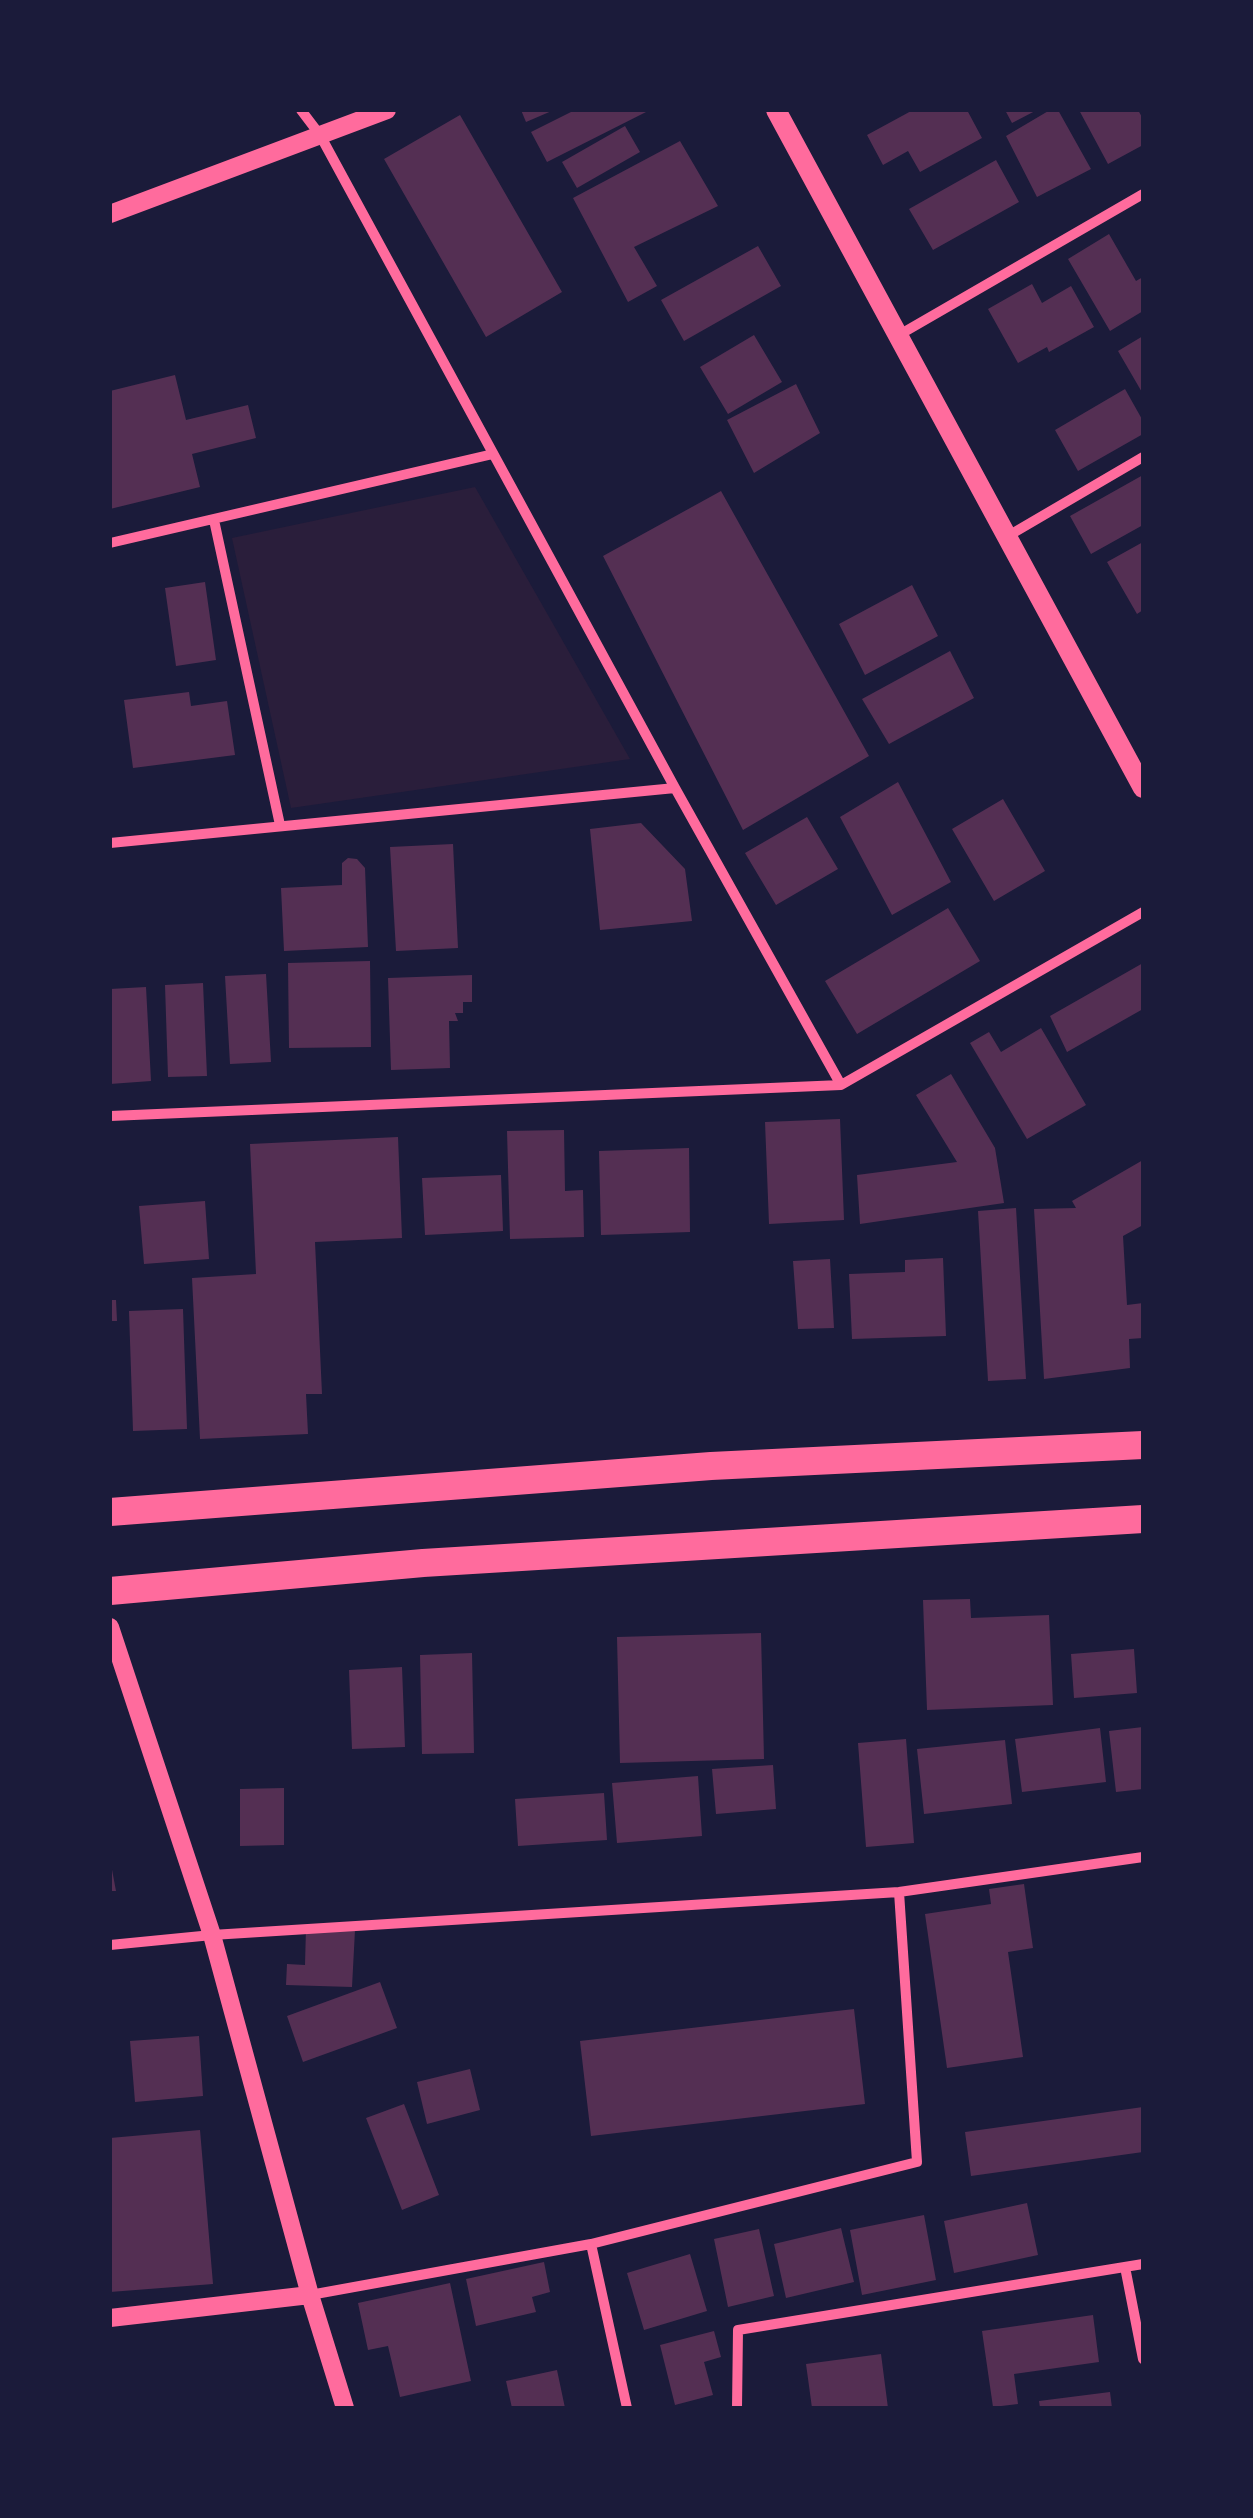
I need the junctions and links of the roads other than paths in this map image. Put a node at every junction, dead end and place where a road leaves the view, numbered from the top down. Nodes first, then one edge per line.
1 (301, 110) edge
2 (387, 110) edge
3 (776, 110) edge
4 (320, 135) junction
5 (1143, 194) edge
6 (110, 214) edge
7 (899, 335) junction
8 (493, 454) junction
9 (1143, 458) edge
10 (214, 520) junction
11 (1008, 536) junction
12 (110, 542) edge
13 (675, 788) junction
14 (1143, 788) edge
15 (280, 825) junction
16 (110, 844) edge
17 (1143, 912) edge
18 (840, 1086) junction
19 (110, 1116) edge
20 (1143, 1445) edge
21 (110, 1512) edge
22 (1143, 1519) edge
23 (110, 1591) edge
24 (110, 1626) edge
25 (1143, 1857) edge
26 (899, 1892) junction
27 (212, 1935) junction
28 (110, 1945) edge
29 (591, 2244) junction
30 (1143, 2264) edge
31 (1125, 2267) junction
32 (310, 2295) junction
33 (110, 2318) edge
34 (1143, 2359) edge
35 (345, 2408) edge
36 (627, 2408) edge
37 (737, 2408) edge

1 - 4 street
2 - 4 street
3 - 7 main road
4 - 6 street
4 - 8 street
5 - 7 street
7 - 11 main road
8 - 10 street
8 - 13 street
9 - 11 street
10 - 12 street
10 - 15 street
11 - 14 main road
13 - 15 street
13 - 18 street
15 - 16 street
17 - 18 street
18 - 19 street
20 - 21 highway
22 - 23 highway
24 - 27 street
25 - 26 street
26 - 27 street
26 - 29 street
27 - 28 street
27 - 32 street
29 - 32 street
29 - 36 street
30 - 31 street
31 - 34 street
31 - 37 street
32 - 33 street
32 - 35 street

